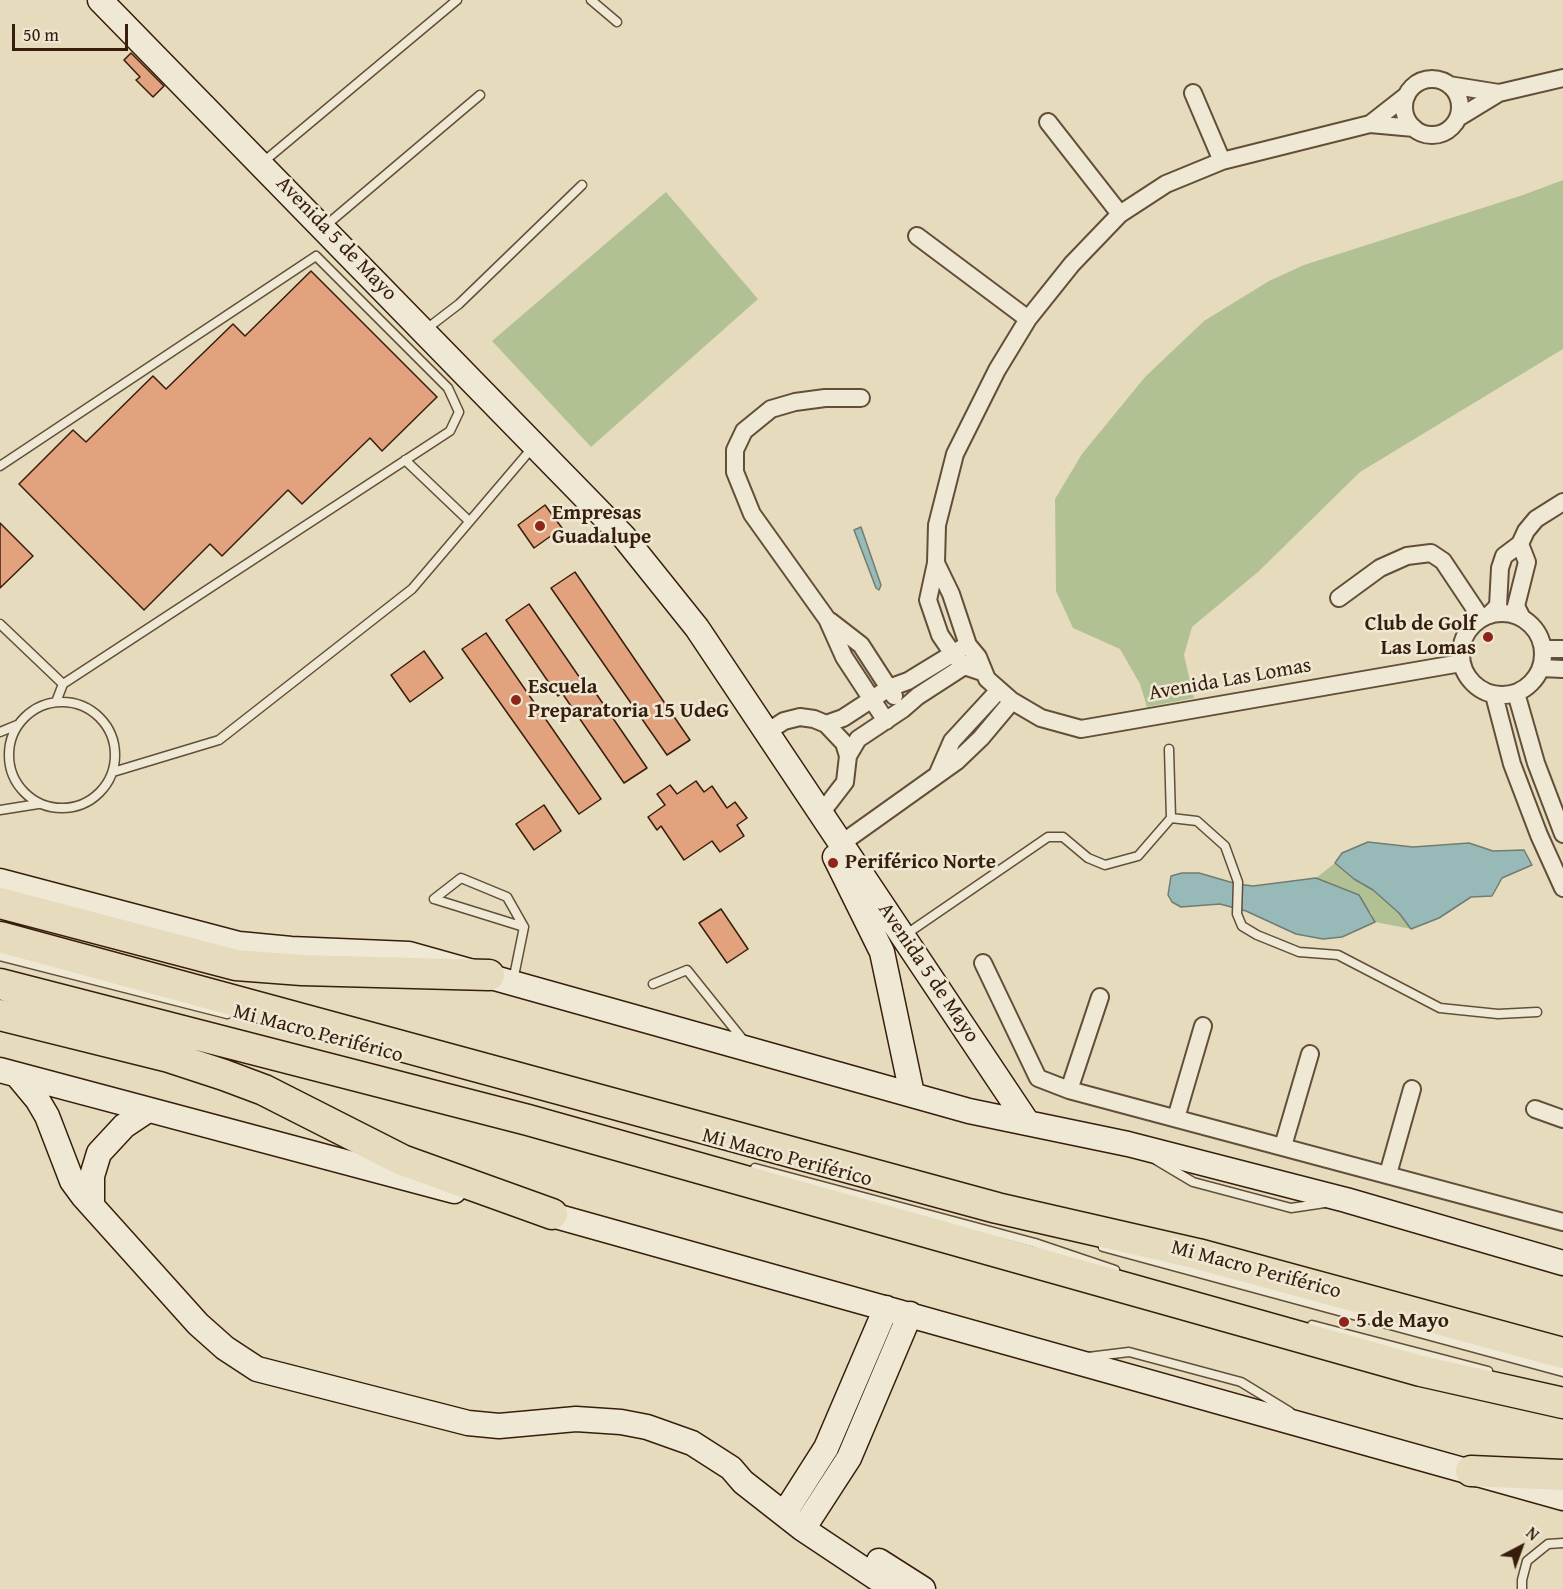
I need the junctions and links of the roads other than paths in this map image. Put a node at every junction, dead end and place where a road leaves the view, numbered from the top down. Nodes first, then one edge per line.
1 (457, 0) edge
2 (591, 0) edge
3 (107, 2) edge
4 (617, 22) dead end
5 (1563, 78) edge
6 (1449, 85) junction
7 (1193, 93) dead end
8 (1499, 93) junction
9 (480, 95) dead end
10 (1407, 95) junction
11 (1458, 118) junction
12 (1048, 122) dead end
13 (1370, 124) junction
14 (1414, 129) junction
15 (1222, 161) junction
16 (262, 164) junction
17 (582, 185) dead end
18 (1120, 214) junction
19 (324, 227) junction
20 (917, 236) dead end
21 (1028, 319) junction
22 (424, 330) junction
23 (861, 398) dead end
24 (535, 445) junction
25 (405, 460) junction
26 (0, 466) edge
27 (569, 481) junction
28 (1563, 502) edge
29 (469, 521) junction
30 (1520, 544) junction
31 (936, 563) junction
32 (1339, 598) dead end
33 (1485, 616) junction
34 (827, 618) junction
35 (1522, 618) junction
36 (0, 624) edge
37 (1543, 649) junction
38 (1563, 650) edge
39 (969, 659) junction
40 (1461, 663) junction
41 (1541, 668) junction
42 (1563, 669) edge
43 (63, 684) junction
44 (889, 688) junction
45 (1516, 693) junction
46 (1494, 694) junction
47 (1006, 695) junction
48 (872, 700) junction
49 (56, 702) junction
50 (903, 709) junction
51 (886, 721) junction
52 (826, 724) junction
53 (17, 725) junction
54 (0, 732) edge
55 (767, 732) junction
56 (1169, 749) dead end
57 (848, 756) junction
58 (113, 772) junction
59 (38, 804) junction
60 (0, 810) edge
61 (822, 812) junction
62 (1171, 818) junction
63 (1563, 834) edge
64 (842, 843) junction
65 (0, 881) edge
66 (1563, 888) edge
67 (0, 903) edge
68 (524, 927) junction
69 (903, 936) junction
70 (0, 937) edge
71 (0, 956) edge
72 (983, 963) dead end
73 (501, 978) junction
74 (0, 984) edge
75 (653, 984) dead end
76 (1100, 997) dead end
77 (1537, 1012) dead end
78 (0, 1015) edge
79 (234, 1016) dead end
80 (1203, 1026) dead end
81 (748, 1047) junction
82 (1310, 1054) dead end
83 (9, 1072) edge
84 (1412, 1089) dead end
85 (1069, 1090) junction
86 (912, 1094) junction
87 (1535, 1109) dead end
88 (148, 1110) junction
89 (1176, 1118) junction
90 (1563, 1119) edge
91 (1026, 1122) junction
92 (1283, 1146) junction
93 (747, 1166) dead end
94 (1388, 1174) junction
95 (92, 1206) junction
96 (552, 1214) junction
97 (1563, 1222) edge
98 (1093, 1245) dead end
99 (1563, 1263) edge
100 (1121, 1272) dead end
101 (886, 1308) junction
102 (910, 1314) junction
103 (1301, 1322) dead end
104 (1563, 1353) edge
105 (1563, 1372) edge
106 (1495, 1373) dead end
107 (1563, 1403) edge
108 (826, 1448) junction
109 (849, 1458) junction
110 (1471, 1471) junction
111 (1563, 1475) edge
112 (1563, 1498) edge
113 (788, 1509) junction
114 (808, 1523) junction
115 (1563, 1543) edge
116 (893, 1589) edge
117 (923, 1589) edge
118 (1522, 1589) edge

1 - 16 lane
2 - 4 lane
3 - 16 main road, Avenida 5 de Mayo
5 - 8 street
6 - 8 street
6 - 10 street
6 - 11 street
7 - 15 street
8 - 11 street
9 - 19 lane
10 - 13 street
10 - 14 street
11 - 14 street
12 - 18 street
13 - 14 street
13 - 15 street
15 - 18 street
16 - 19 main road, Avenida 5 de Mayo
17 - 22 lane
18 - 21 street
19 - 22 main road, Avenida 5 de Mayo
20 - 21 street
21 - 31 street
22 - 24 main road, Avenida 5 de Mayo
23 - 34 street
24 - 27 main road, Avenida 5 de Mayo
24 - 29 lane
25 - 26 lane
25 - 29 lane
25 - 43 lane
27 - 55 main road, Avenida 5 de Mayo
27 - 86 main road, Avenida 5 de Mayo
28 - 30 street
29 - 58 lane
30 - 33 street
30 - 35 street
31 - 39 street
31 - 39 street
32 - 33 street
33 - 35 street
33 - 40 street
34 - 44 street
34 - 48 street
35 - 37 street
36 - 43 lane
37 - 38 street
37 - 41 street
39 - 44 street
39 - 47 street, Avenida Las Lomas
39 - 50 street
40 - 46 street
40 - 47 street, Avenida Las Lomas
41 - 42 street
41 - 45 street
43 - 49 lane
44 - 48 street
44 - 50 street
45 - 46 street
45 - 63 street
46 - 66 street
47 - 64 street
48 - 51 street
48 - 52 street
49 - 53 lane
49 - 58 lane
50 - 51 street
51 - 57 street
52 - 55 street
52 - 57 street
53 - 54 lane
53 - 59 lane
55 - 61 main road, Avenida 5 de Mayo
56 - 62 lane
57 - 61 street
58 - 59 lane
59 - 60 lane
61 - 64 main road, Avenida 5 de Mayo
62 - 69 lane
62 - 77 lane
64 - 69 main road, Avenida 5 de Mayo
65 - 73 main road
67 - 73 highway
68 - 68 lane
68 - 73 lane
69 - 91 main road, Avenida 5 de Mayo
70 - 104 highway
71 - 79 lane, Mi Macro Periférico
72 - 85 street
73 - 81 main road
74 - 107 highway
75 - 81 lane
76 - 85 street
78 - 96 highway
80 - 89 street
81 - 86 main road
82 - 92 street
83 - 88 main road
83 - 95 main road
84 - 94 street
85 - 89 street
86 - 91 main road
87 - 90 street
88 - 95 main road
88 - 96 main road
89 - 92 street
91 - 99 main road
92 - 94 street
93 - 100 lane, Mi Macro Periférico
94 - 97 street
95 - 113 main road
96 - 101 main road
98 - 105 lane, Mi Macro Periférico
101 - 102 main road
101 - 108 main road
102 - 109 main road
102 - 110 main road
103 - 106 lane, Mi Macro Periférico
108 - 109 main road
108 - 113 main road
109 - 114 main road
110 - 111 highway
110 - 112 main road
113 - 114 main road
114 - 116 main road
114 - 117 main road
115 - 118 lane

